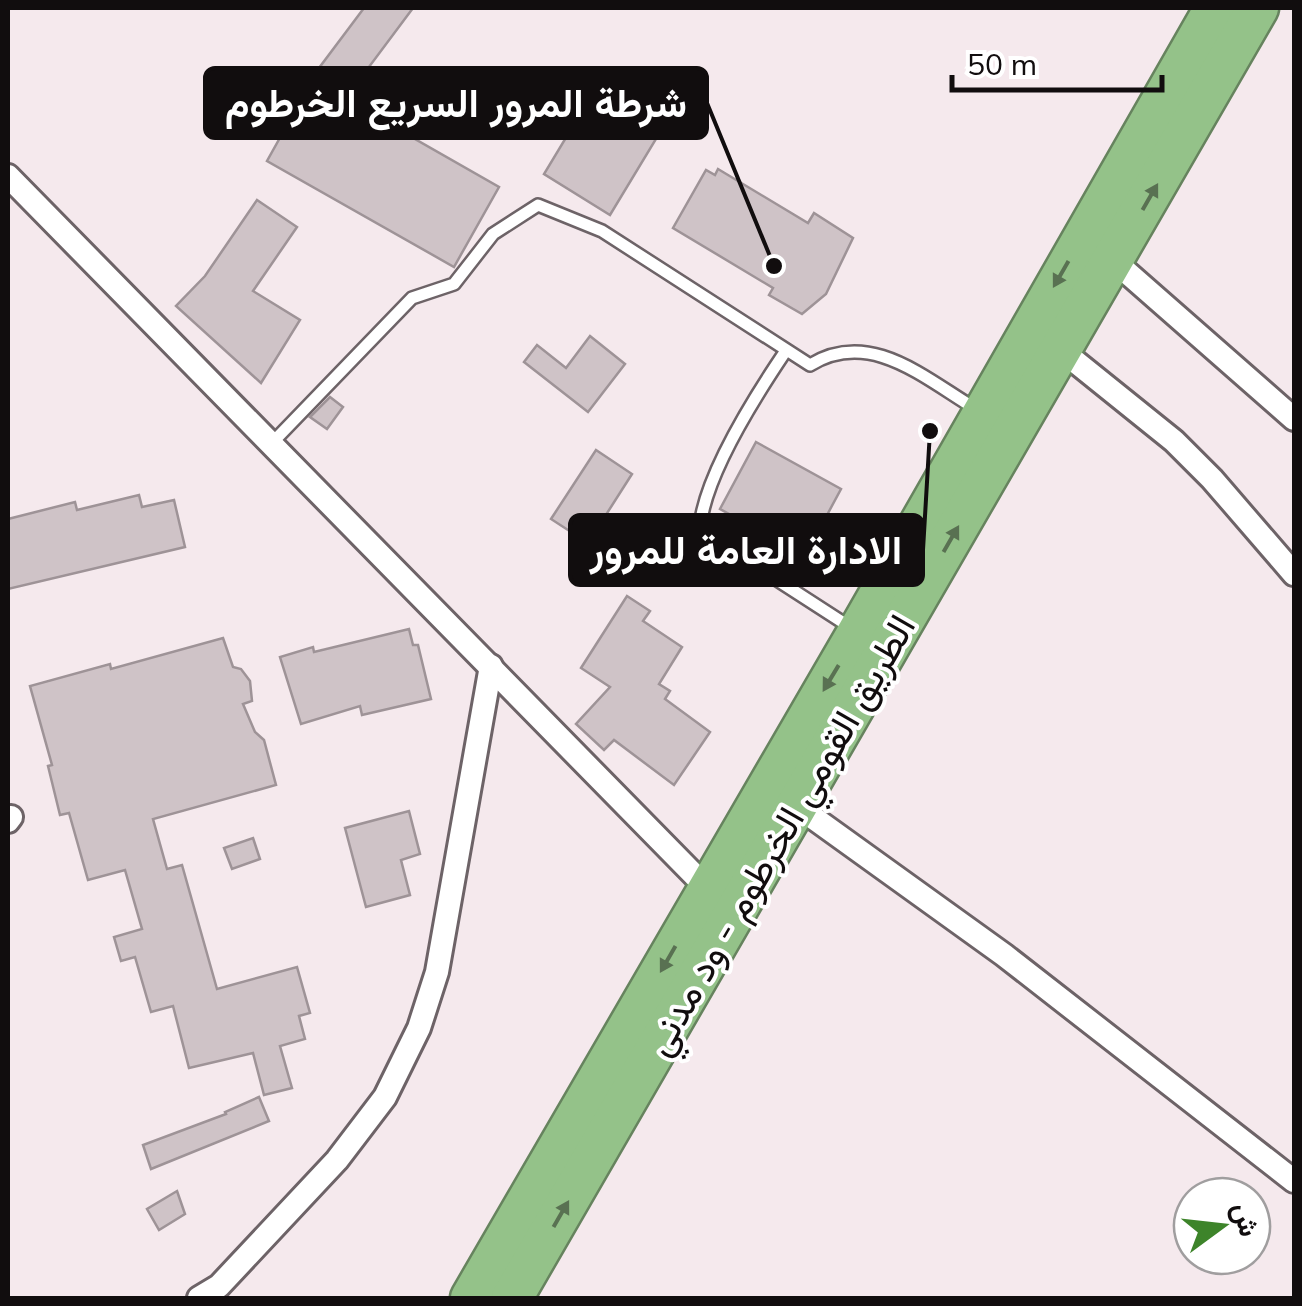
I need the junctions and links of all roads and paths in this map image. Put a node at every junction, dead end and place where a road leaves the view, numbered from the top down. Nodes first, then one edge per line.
1 (1214, 8) edge
2 (1258, 8) edge
3 (8, 176) edge
4 (1114, 261) junction
5 (1061, 350) junction
6 (786, 352) junction
7 (1294, 420) edge
8 (997, 423) junction
9 (272, 444) junction
10 (1294, 574) edge
11 (858, 632) junction
12 (491, 666) junction
13 (782, 796) junction
14 (708, 889) junction
15 (1294, 1182) edge
16 (199, 1298) edge
17 (472, 1298) edge
18 (512, 1298) edge

1 -> 8 highway, الطريق القومي الخرطوم - ود مدني
4 -> 2 highway, الطريق القومي الخرطوم - ود مدني
3 - 9 street
4 - 5 highway, الطريق القومي الخرطوم - ود مدني
4 - 7 street
5 - 8 highway, الطريق القومي الخرطوم - ود مدني
5 - 10 street
6 - 8 lane
6 - 9 lane
6 - 11 lane
8 - 11 highway, الطريق القومي الخرطوم - ود مدني
13 -> 8 highway, الطريق القومي الخرطوم - ود مدني
9 - 12 street
11 -> 13 highway, الطريق القومي الخرطوم - ود مدني
12 - 14 street
12 - 16 street
13 - 14 highway, الطريق القومي الخرطوم - ود مدني
13 - 15 street
18 -> 13 highway, الطريق القومي الخرطوم - ود مدني
14 -> 17 highway, الطريق القومي الخرطوم - ود مدني

